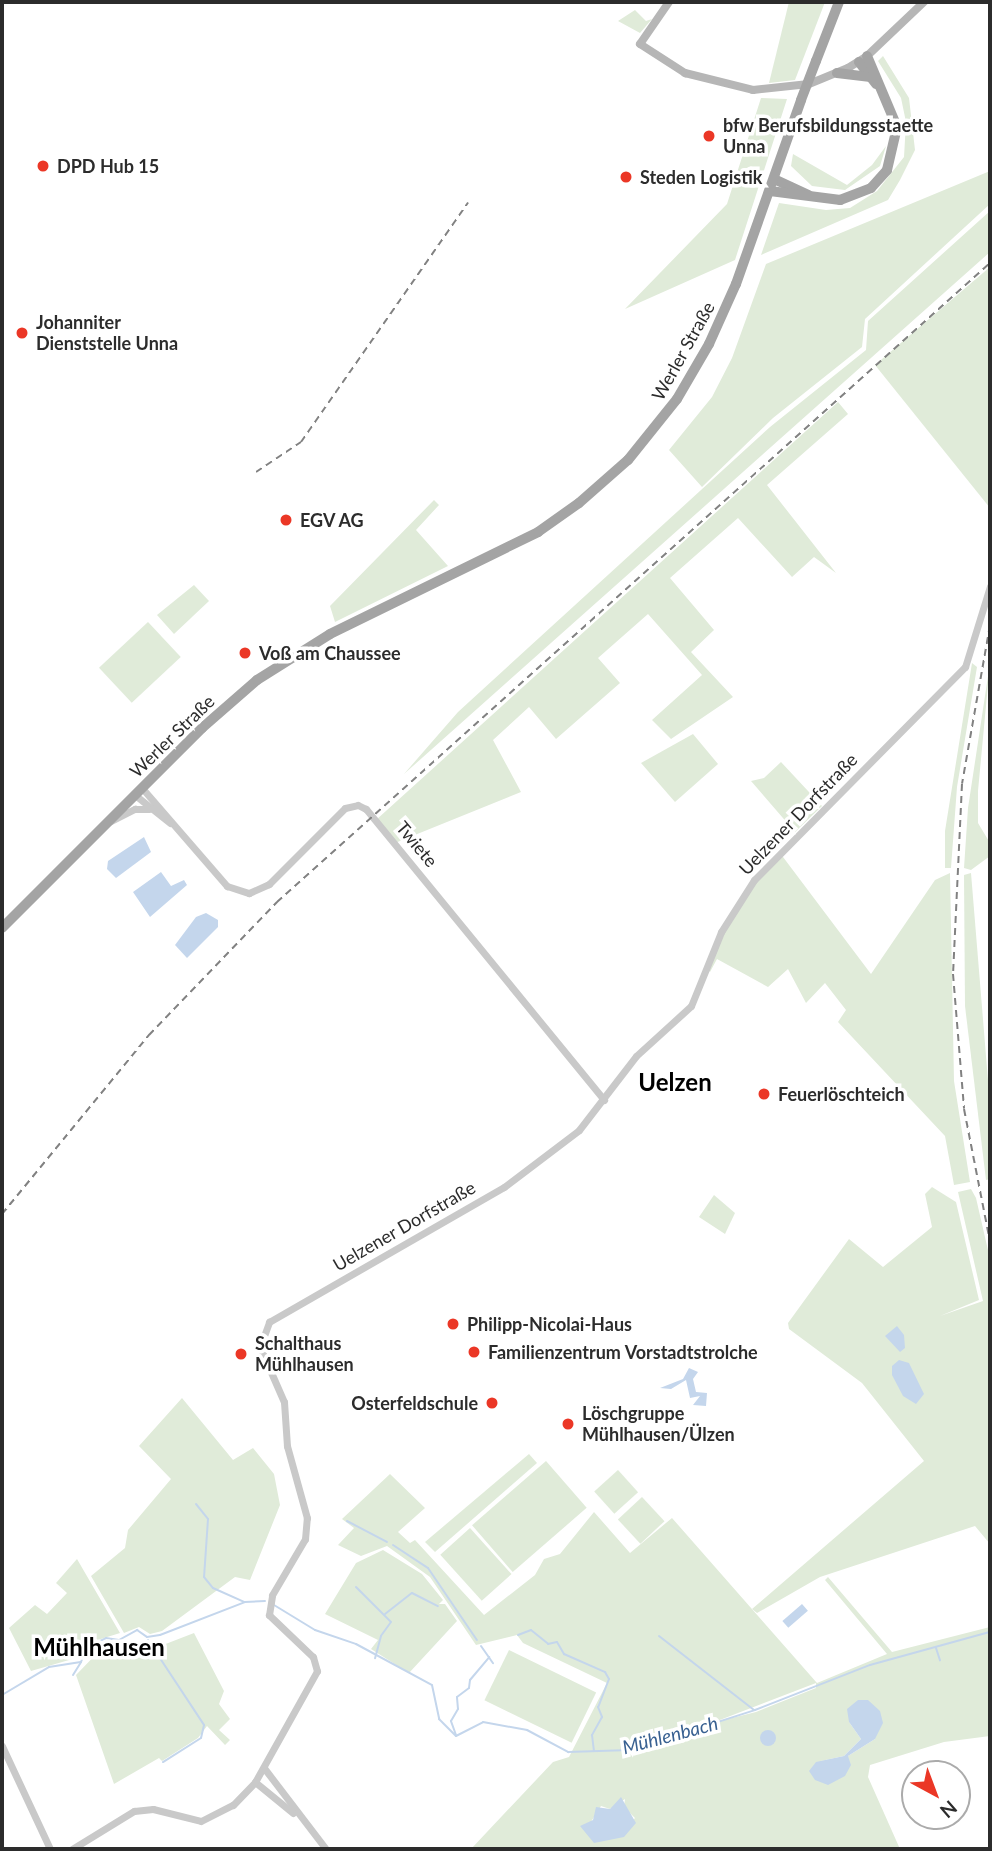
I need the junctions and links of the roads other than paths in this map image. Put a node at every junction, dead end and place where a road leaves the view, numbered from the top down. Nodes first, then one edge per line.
1 (669, 2) edge
2 (839, 2) edge
3 (924, 2) edge
4 (863, 59) junction
5 (837, 74) junction
6 (871, 77) junction
7 (887, 98) junction
8 (774, 179) junction
9 (770, 191) junction
10 (815, 199) junction
11 (990, 586) edge
12 (139, 791) junction
13 (150, 809) junction
14 (107, 823) junction
15 (173, 826) junction
16 (2, 928) edge
17 (604, 1100) junction
18 (2, 1746) edge
19 (264, 1768) junction
20 (255, 1782) junction
21 (304, 1823) junction
22 (50, 1849) edge
23 (72, 1849) edge
24 (326, 1849) edge

1 - 5 main road
2 - 8 main road, Werler Straße, bridge
3 - 4 main road
4 - 5 main road
4 - 6 main road
4 - 7 main road
5 - 6 main road
6 - 7 main road
7 - 10 main road
8 - 9 main road, Werler Straße
8 - 10 main road
9 - 10 main road
9 - 12 main road, Werler Straße
11 - 17 street, Uelzener Dorfstraße
12 - 13 street, Twiete
12 - 14 main road, Werler Straße
12 - 15 street, Twiete
13 - 14 street
13 - 15 street, Twiete
14 - 16 main road, Werler Straße
15 - 17 street, Twiete
17 - 19 street, Uelzener Dorfstraße
18 - 22 street
19 - 20 street
19 - 21 street
20 - 21 street
20 - 23 street
21 - 24 street

